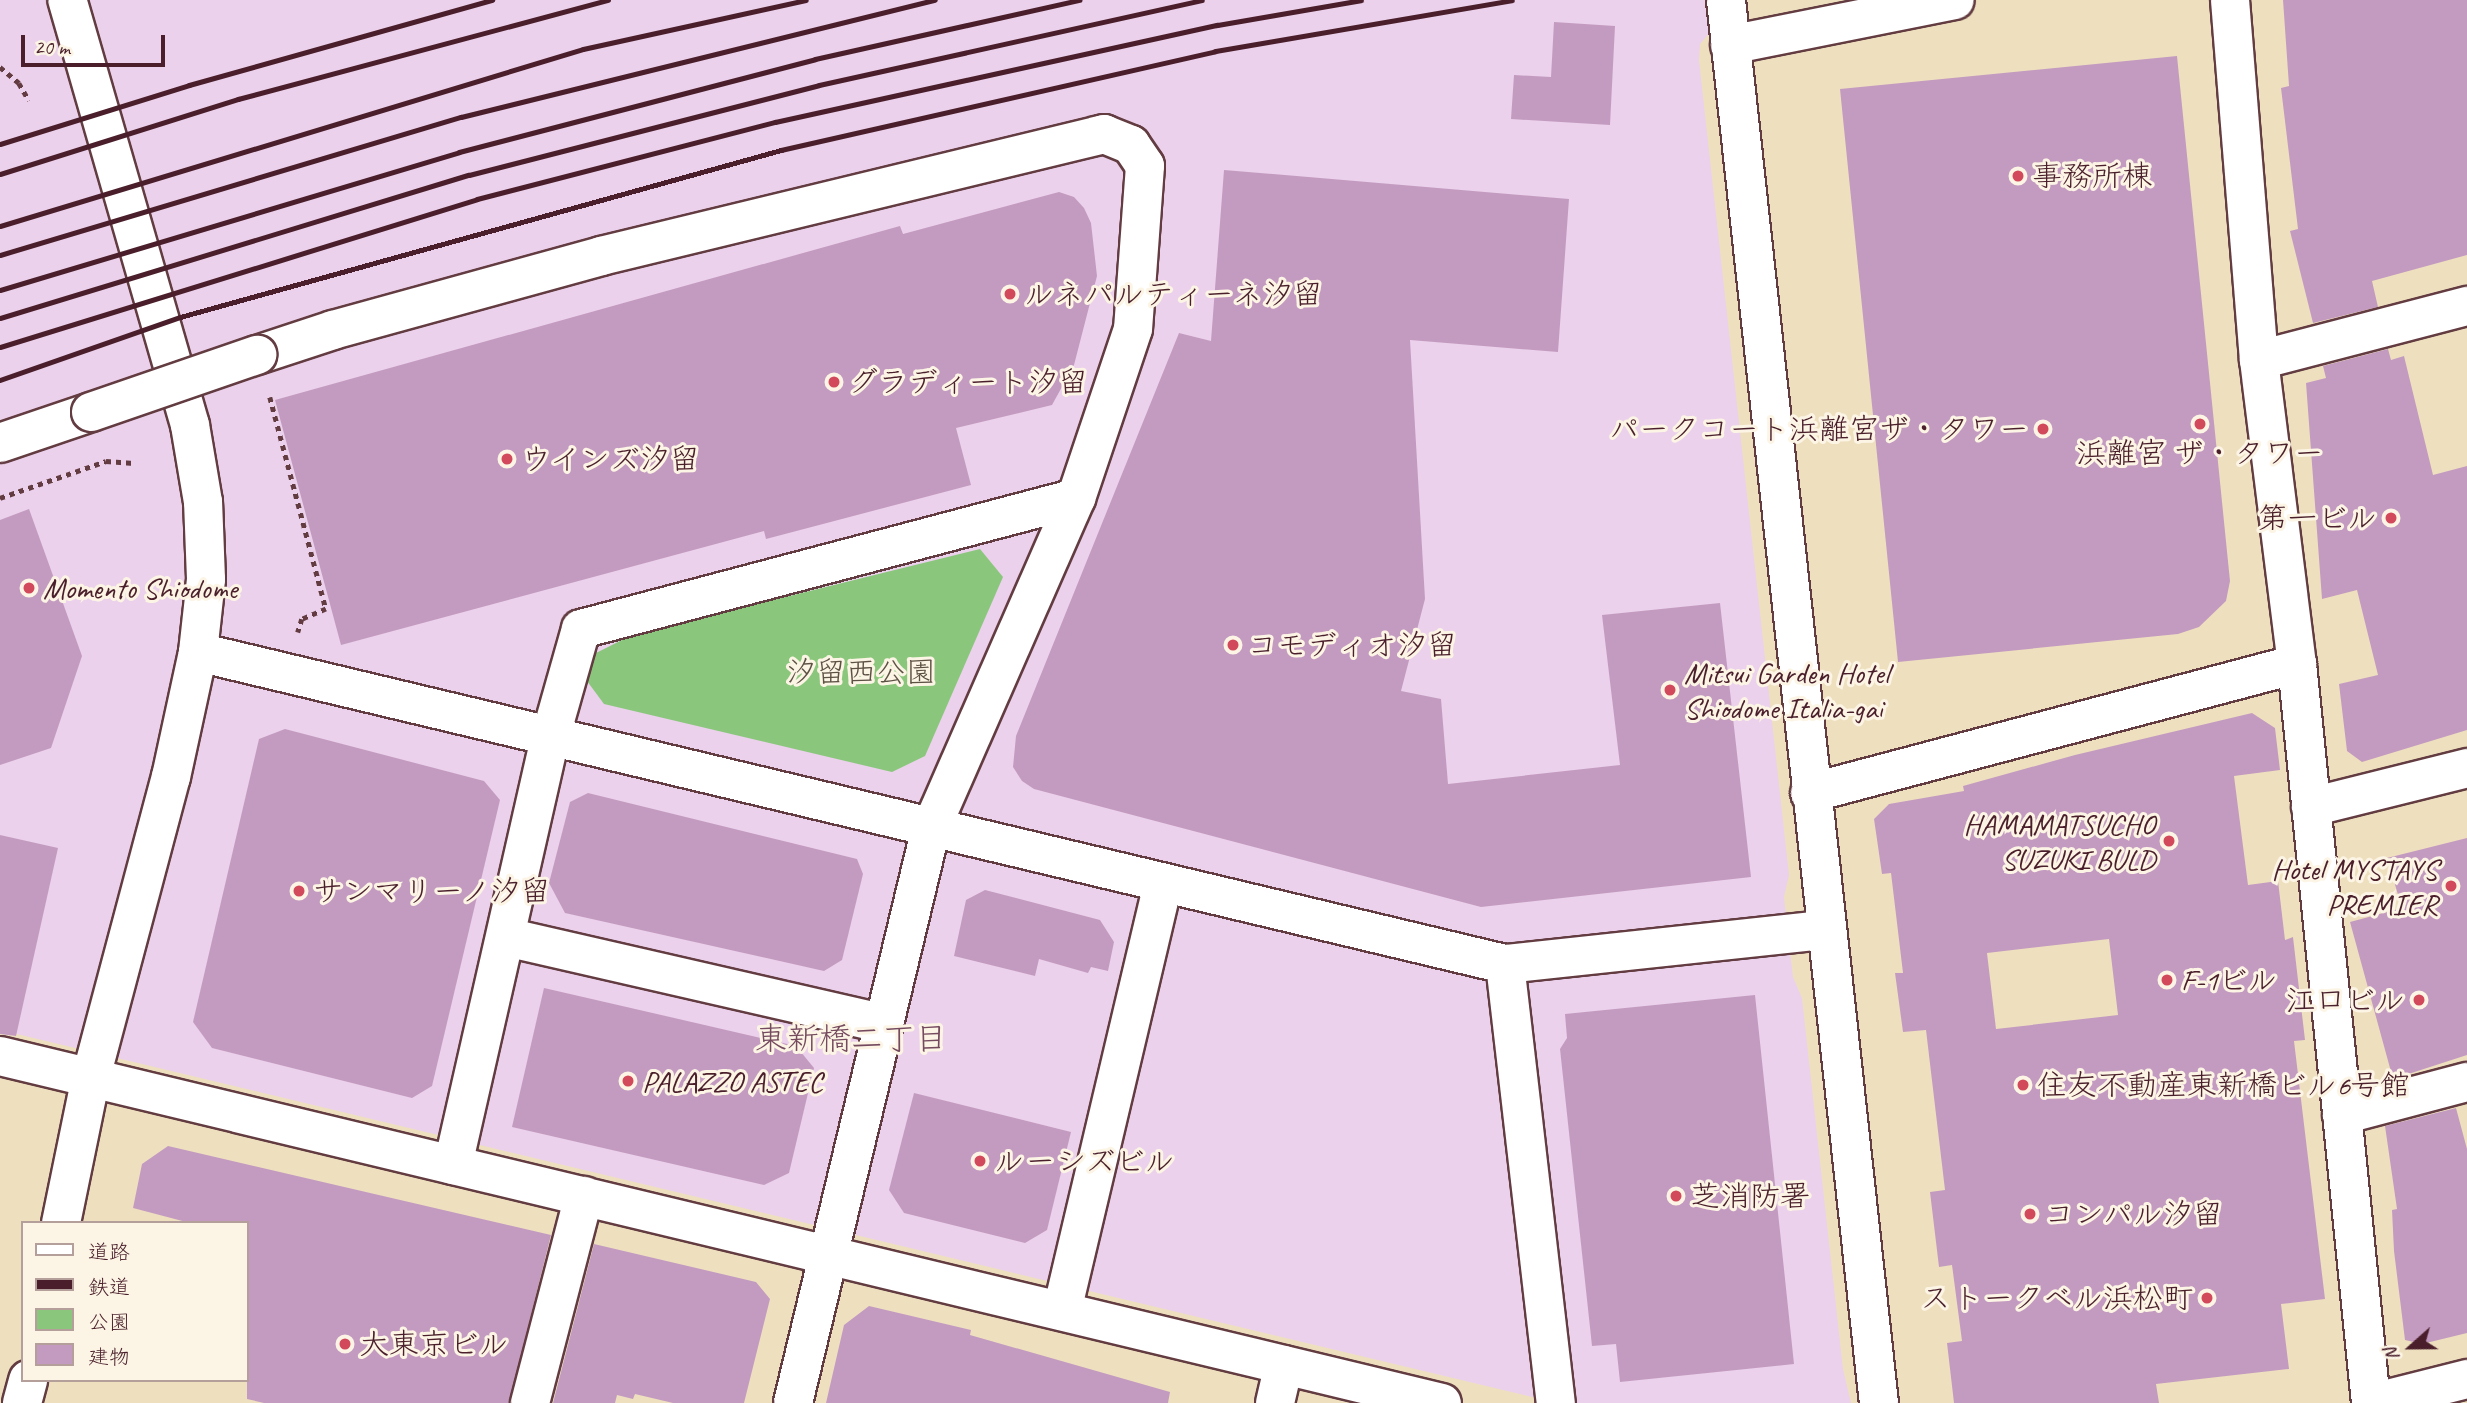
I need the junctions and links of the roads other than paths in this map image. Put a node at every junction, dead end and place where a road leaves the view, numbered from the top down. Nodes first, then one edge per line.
1 (67, 0) edge
2 (1726, 0) edge
3 (1955, 0) edge
4 (2230, 0) edge
5 (1730, 45) junction
6 (2467, 306) edge
7 (2259, 360) junction
8 (0, 443) edge
9 (1076, 498) junction
10 (198, 652) junction
11 (2297, 664) junction
12 (551, 736) junction
13 (2467, 768) edge
14 (1810, 793) junction
15 (2311, 807) junction
16 (931, 828) junction
17 (1163, 884) junction
18 (1825, 930) junction
19 (506, 937) junction
20 (1504, 964) junction
21 (883, 1023) junction
22 (0, 1056) edge
23 (90, 1077) junction
24 (2467, 1082) edge
25 (2342, 1115) junction
26 (453, 1166) junction
27 (584, 1196) junction
28 (61, 1221) edge
29 (830, 1256) junction
30 (1062, 1311) junction
31 (1284, 1365) junction
32 (2467, 1379) edge
33 (28, 1382) edge
34 (23, 1403) edge
35 (530, 1403) edge
36 (793, 1403) edge
37 (1275, 1403) edge
38 (1442, 1403) edge
39 (1556, 1403) edge
40 (1879, 1403) edge
41 (2372, 1403) edge

1 - 10 street
2 - 5 street
3 - 5 street
4 - 7 street
5 - 14 street
6 - 7 street
7 - 11 street
8 - 9 street, bridge
9 - 12 street
9 - 16 street
10 - 12 street
10 - 23 street
11 - 14 street
11 - 15 street
12 - 16 street
12 - 19 street
13 - 15 street
14 - 18 street
15 - 25 street
16 - 17 street
16 - 21 street
17 - 20 street
17 - 30 street
18 - 20 street
18 - 40 street
19 - 21 street
19 - 26 street
20 - 39 street
21 - 29 street
22 - 23 street
23 - 26 street
23 - 28 street
24 - 25 street
25 - 41 street
26 - 27 street
27 - 29 street
27 - 35 street
29 - 30 street
29 - 36 street
30 - 31 street
31 - 37 street
31 - 38 street
32 - 41 street
33 - 34 street

